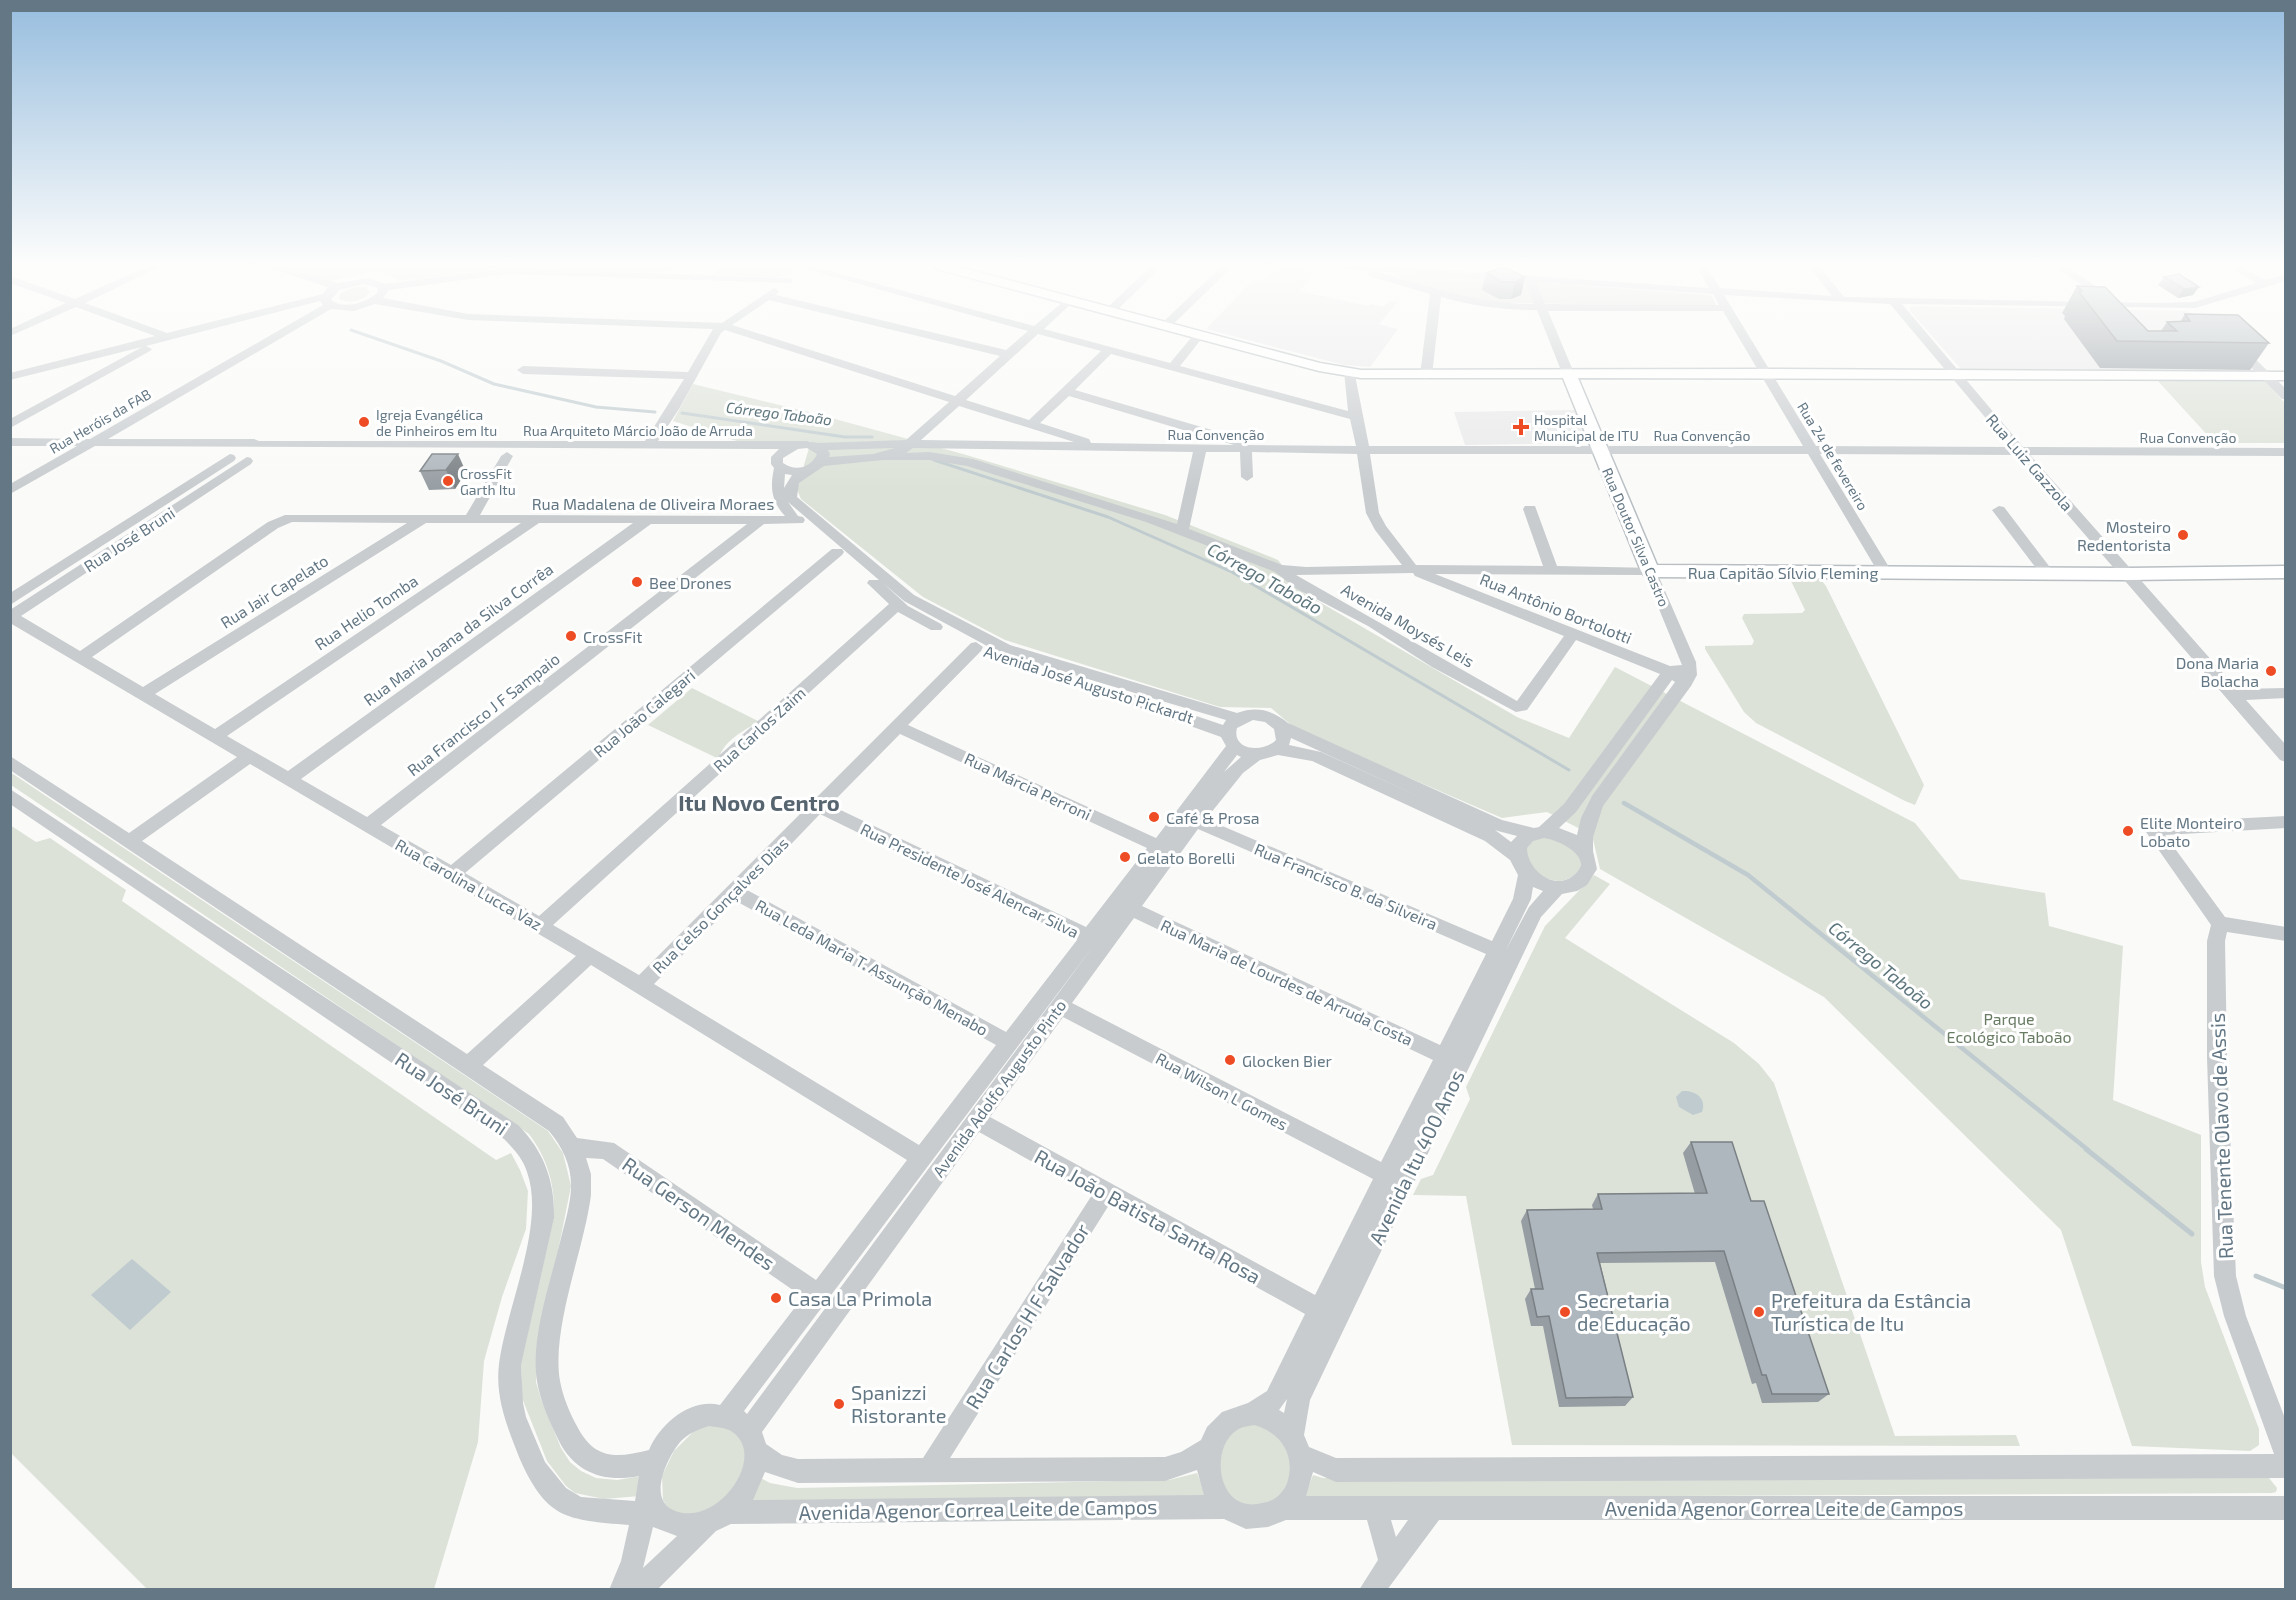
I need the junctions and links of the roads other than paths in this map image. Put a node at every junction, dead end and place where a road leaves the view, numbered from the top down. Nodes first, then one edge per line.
1 (153, 341) edge
2 (160, 341) edge
3 (262, 341) edge
4 (711, 341) edge
5 (768, 341) edge
6 (952, 341) edge
7 (1023, 341) edge
8 (1072, 341) edge
9 (1194, 341) edge
10 (1220, 341) edge
11 (1430, 341) edge
12 (1555, 341) edge
13 (1747, 341) edge
14 (1927, 341) edge
15 (2233, 343) edge
16 (1108, 351) junction
17 (1007, 354) junction
18 (1172, 368) junction
19 (523, 370) dead end
20 (1350, 372) junction
21 (1568, 373) junction
22 (1766, 373) junction
23 (1955, 374) junction
24 (1426, 375) junction
25 (690, 376) junction
26 (2266, 376) junction
27 (2286, 376) edge
28 (10, 377) edge
29 (1066, 392) junction
30 (2286, 396) edge
31 (955, 401) junction
32 (1357, 417) junction
33 (10, 424) edge
34 (1031, 425) junction
35 (1062, 435) junction
36 (10, 442) edge
37 (218, 442) junction
38 (911, 442) junction
39 (93, 443) junction
40 (649, 445) junction
41 (796, 445) junction
42 (260, 447) junction
43 (816, 447) junction
44 (1052, 448) junction
45 (1103, 448) junction
46 (1200, 449) junction
47 (1246, 449) junction
48 (1263, 449) junction
49 (1364, 450) junction
50 (1600, 450) junction
51 (1812, 450) junction
52 (2020, 451) junction
53 (2286, 452) edge
54 (230, 456) junction
55 (507, 456) junction
56 (886, 457) junction
57 (247, 461) junction
58 (820, 463) junction
59 (778, 464) junction
60 (804, 471) junction
61 (1247, 477) dead end
62 (10, 490) edge
63 (1530, 509) dead end
64 (1999, 510) dead end
65 (423, 518) junction
66 (471, 518) junction
67 (536, 519) junction
68 (648, 519) junction
69 (761, 520) junction
70 (798, 520) junction
71 (1182, 531) junction
72 (837, 552) junction
73 (1280, 569) junction
74 (1411, 569) junction
75 (1552, 570) junction
76 (1650, 571) junction
77 (1885, 572) junction
78 (2286, 572) edge
79 (2047, 573) junction
80 (2127, 574) junction
81 (10, 600) edge
82 (898, 604) junction
83 (11, 617) edge
84 (1573, 634) junction
85 (976, 647) junction
86 (82, 657) junction
87 (1689, 662) junction
88 (1670, 672) junction
89 (1686, 682) junction
90 (2286, 693) edge
91 (144, 694) junction
92 (2233, 695) junction
93 (1237, 718) junction
94 (897, 726) junction
95 (1282, 727) junction
96 (216, 736) junction
97 (1231, 740) junction
98 (1277, 749) junction
99 (1256, 755) junction
100 (250, 756) junction
101 (2286, 756) edge
102 (10, 762) edge
103 (289, 779) junction
104 (10, 795) edge
105 (818, 806) junction
106 (1195, 822) junction
107 (2286, 822) edge
108 (369, 825) junction
109 (1538, 833) junction
110 (130, 841) junction
111 (1158, 846) junction
112 (1584, 851) junction
113 (1517, 856) junction
114 (452, 874) junction
115 (1527, 874) junction
116 (1558, 887) junction
117 (734, 891) junction
118 (1131, 909) junction
119 (2220, 924) junction
120 (540, 926) junction
121 (2286, 934) edge
122 (1089, 937) junction
123 (1497, 951) junction
124 (589, 955) junction
125 (641, 985) junction
126 (1060, 1006) junction
127 (1009, 1043) junction
128 (1444, 1056) junction
129 (469, 1065) junction
130 (976, 1120) junction
131 (572, 1148) junction
132 (922, 1158) junction
133 (1385, 1175) junction
134 (1105, 1193) junction
135 (819, 1295) junction
136 (1320, 1310) junction
137 (1254, 1413) junction
138 (727, 1414) junction
139 (750, 1429) junction
140 (1297, 1445) junction
141 (1209, 1449) junction
142 (757, 1452) junction
143 (2286, 1454) edge
144 (655, 1460) junction
145 (2286, 1466) edge
146 (929, 1470) junction
147 (1227, 1507) junction
148 (1433, 1508) junction
149 (2286, 1508) edge
150 (1283, 1509) junction
151 (1376, 1510) junction
152 (729, 1512) junction
153 (652, 1514) junction
154 (706, 1526) junction
155 (1391, 1562) junction
156 (621, 1590) edge
157 (638, 1590) edge
158 (1371, 1590) edge

1 - 28 street
2 - 33 street
3 - 39 street, Rua Heróis da FAB
4 - 25 street
5 - 31 street
6 - 17 street
7 - 17 street
8 - 16 street
9 - 18 street
10 - 20 main road
11 - 24 street
12 - 21 street, Rua Doutor Silva Castro
13 - 22 street, Rua 24 de fevereiro
14 - 23 street, Rua Luiz Gazzola
15 - 26 street
16 - 18 street
16 - 29 street
17 - 31 street
18 - 32 street
19 - 25 street
20 - 24 main road
20 - 32 street
21 - 22 main road
21 - 24 main road
21 - 50 main road, Rua Doutor Silva Castro
22 - 23 main road
22 - 51 street, Rua 24 de fevereiro
23 - 26 main road
23 - 52 street, Rua Luiz Gazzola
25 - 40 street
26 - 27 main road
26 - 30 street
29 - 34 street
29 - 48 street
31 - 34 street
31 - 38 street
32 - 49 street
34 - 35 street
35 - 44 street
35 - 45 street
36 - 39 street
37 - 39 street
37 - 42 street
37 - 54 street
38 - 43 street
38 - 44 street, Rua Convenção
38 - 56 street
39 - 62 street, Rua Heróis da FAB
40 - 41 street, Rua Arquiteto Márcio João de Arruda
40 - 42 street, Rua Arquiteto Márcio João de Arruda
41 - 43 street, Rua Arquiteto Márcio João de Arruda
41 - 59 street
42 - 54 street, Rua José Bruni
42 - 55 street, Rua Arquiteto Márcio João de Arruda
42 - 57 street, Rua José Bruni
43 - 58 street
44 - 45 street, Rua Convenção
45 - 46 street, Rua Convenção
46 - 47 street, Rua Convenção
46 - 71 street
47 - 48 street, Rua Convenção
47 - 61 street
48 - 49 street, Rua Convenção
49 - 50 street, Rua Convenção
49 - 74 street
50 - 51 street, Rua Convenção
50 - 76 main road, Rua Doutor Silva Castro
51 - 52 street, Rua Convenção
51 - 77 street, Rua 24 de fevereiro
52 - 53 street, Rua Convenção
52 - 80 street, Rua Luiz Gazzola
54 - 57 street
54 - 81 street, Rua José Bruni
55 - 59 street, Rua Arquiteto Márcio João de Arruda
55 - 66 street
56 - 58 street
56 - 71 street
57 - 83 street, Rua José Bruni
58 - 60 street
59 - 60 street, Rua Arquiteto Márcio João de Arruda
59 - 70 street, Avenida José Augusto Pickardt
60 - 93 street, Avenida José Augusto Pickardt
63 - 75 street
64 - 79 street
65 - 66 street, Rua Madalena de Oliveira Moraes
65 - 86 street, Rua Madalena de Oliveira Moraes
65 - 91 street, Rua Jair Capelato
66 - 67 street, Rua Madalena de Oliveira Moraes
67 - 68 street, Rua Madalena de Oliveira Moraes
67 - 96 street, Rua Helio Tomba
68 - 69 street, Rua Madalena de Oliveira Moraes
68 - 103 street, Rua Maria Joana da Silva Corrêa
69 - 70 street, Rua Madalena de Oliveira Moraes
69 - 108 street, Rua Francisco J F Sampaio
70 - 72 street, Avenida José Augusto Pickardt
71 - 73 street
72 - 82 street, Avenida José Augusto Pickardt
72 - 114 street, Rua João Calegari
73 - 74 street, Rua Capitão Sílvio Fleming
73 - 84 street, Avenida Moysés Leis
74 - 75 street, Rua Capitão Sílvio Fleming
74 - 84 street, Rua Antônio Bortolotti
75 - 76 street, Rua Capitão Sílvio Fleming
76 - 77 main road, Rua Capitão Sílvio Fleming
76 - 87 street, Rua Doutor Silva Castro
77 - 79 main road, Rua Capitão Sílvio Fleming
78 - 80 main road, Rua Capitão Sílvio Fleming
79 - 80 main road, Rua Capitão Sílvio Fleming
80 - 92 street, Rua Luiz Gazzola
82 - 85 street, Avenida José Augusto Pickardt
82 - 120 street, Rua Carlos Zaim
83 - 86 street, Rua Carolina Lucca Vaz
84 - 88 street, Rua Antônio Bortolotti
85 - 94 street, Rua Celso Gonçalves Dias
85 - 97 street, Avenida José Augusto Pickardt
86 - 91 street, Rua Carolina Lucca Vaz
87 - 88 street
87 - 89 street
88 - 89 street, Rua Antônio Bortolotti
88 - 109 street
89 - 112 street
90 - 92 street
91 - 96 street, Rua Carolina Lucca Vaz
92 - 101 street, Rua Luiz Gazzola
93 - 95 street
93 - 97 street
94 - 105 street, Rua Celso Gonçalves Dias
94 - 111 street, Rua Márcia Perroni
95 - 98 street
95 - 109 street
96 - 100 street, Rua Carolina Lucca Vaz
97 - 99 street
97 - 111 street, Avenida Adolfo Augusto Pinto
98 - 99 street
98 - 113 street
99 - 106 street, Avenida Adolfo Augusto Pinto
100 - 103 street, Rua Carolina Lucca Vaz
100 - 110 street
102 - 110 street, Rua José Bruni
103 - 108 street, Rua Carolina Lucca Vaz
104 - 153 street, Rua José Bruni
105 - 117 street, Rua Celso Gonçalves Dias
105 - 122 street, Rua Presidente José Alencar Silva
106 - 118 street, Avenida Adolfo Augusto Pinto
106 - 123 street, Rua Francisco B. da Silveira
107 - 119 street
108 - 114 street, Rua Carolina Lucca Vaz
109 - 112 street
109 - 113 street
110 - 129 street, Rua José Bruni
111 - 122 street, Avenida Adolfo Augusto Pinto
112 - 116 street
113 - 115 street
114 - 120 street, Rua Carolina Lucca Vaz
115 - 116 street
115 - 123 street, Avenida Itu 400 Anos
116 - 140 street, Avenida Itu 400 Anos
117 - 125 street, Rua Celso Gonçalves Dias
117 - 127 street, Rua Leda Maria T. Assunção Menabo
118 - 126 street, Avenida Adolfo Augusto Pinto
118 - 128 street, Rua Maria de Lourdes de Arruda Costa
119 - 121 street
119 - 143 street, Rua Tenente Olavo de Assis
120 - 124 street, Rua Carolina Lucca Vaz
122 - 127 street, Avenida Adolfo Augusto Pinto
123 - 128 street, Avenida Itu 400 Anos
124 - 125 street, Rua Carolina Lucca Vaz
124 - 129 street
125 - 132 street, Rua Carolina Lucca Vaz
126 - 130 street, Avenida Adolfo Augusto Pinto
126 - 133 street, Rua Wilson L Gomes
127 - 132 street, Avenida Adolfo Augusto Pinto
128 - 133 street, Avenida Itu 400 Anos
129 - 131 street, Rua José Bruni
130 - 134 street, Rua João Batista Santa Rosa
130 - 139 street, Avenida Adolfo Augusto Pinto
131 - 135 street, Rua Gerson Mendes
131 - 144 street, Rua José Bruni
132 - 135 street, Avenida Adolfo Augusto Pinto
133 - 136 street, Avenida Itu 400 Anos
134 - 136 street, Rua João Batista Santa Rosa
134 - 146 street, Rua Carlos H F Salvador
135 - 138 street, Avenida Adolfo Augusto Pinto
136 - 137 street, Avenida Itu 400 Anos
137 - 140 street
137 - 141 street
138 - 139 street
138 - 144 street
139 - 142 street
140 - 145 street
140 - 150 street
141 - 146 street
141 - 147 street
142 - 146 street
142 - 152 street
144 - 153 street
147 - 150 street
147 - 152 street, Avenida Agenor Correa Leite de Campos
148 - 149 street, Avenida Agenor Correa Leite de Campos
148 - 151 street, Avenida Agenor Correa Leite de Campos
148 - 155 street
150 - 151 street, Avenida Agenor Correa Leite de Campos
151 - 155 street
152 - 154 street
153 - 154 street
153 - 156 street
154 - 157 street
155 - 158 street

